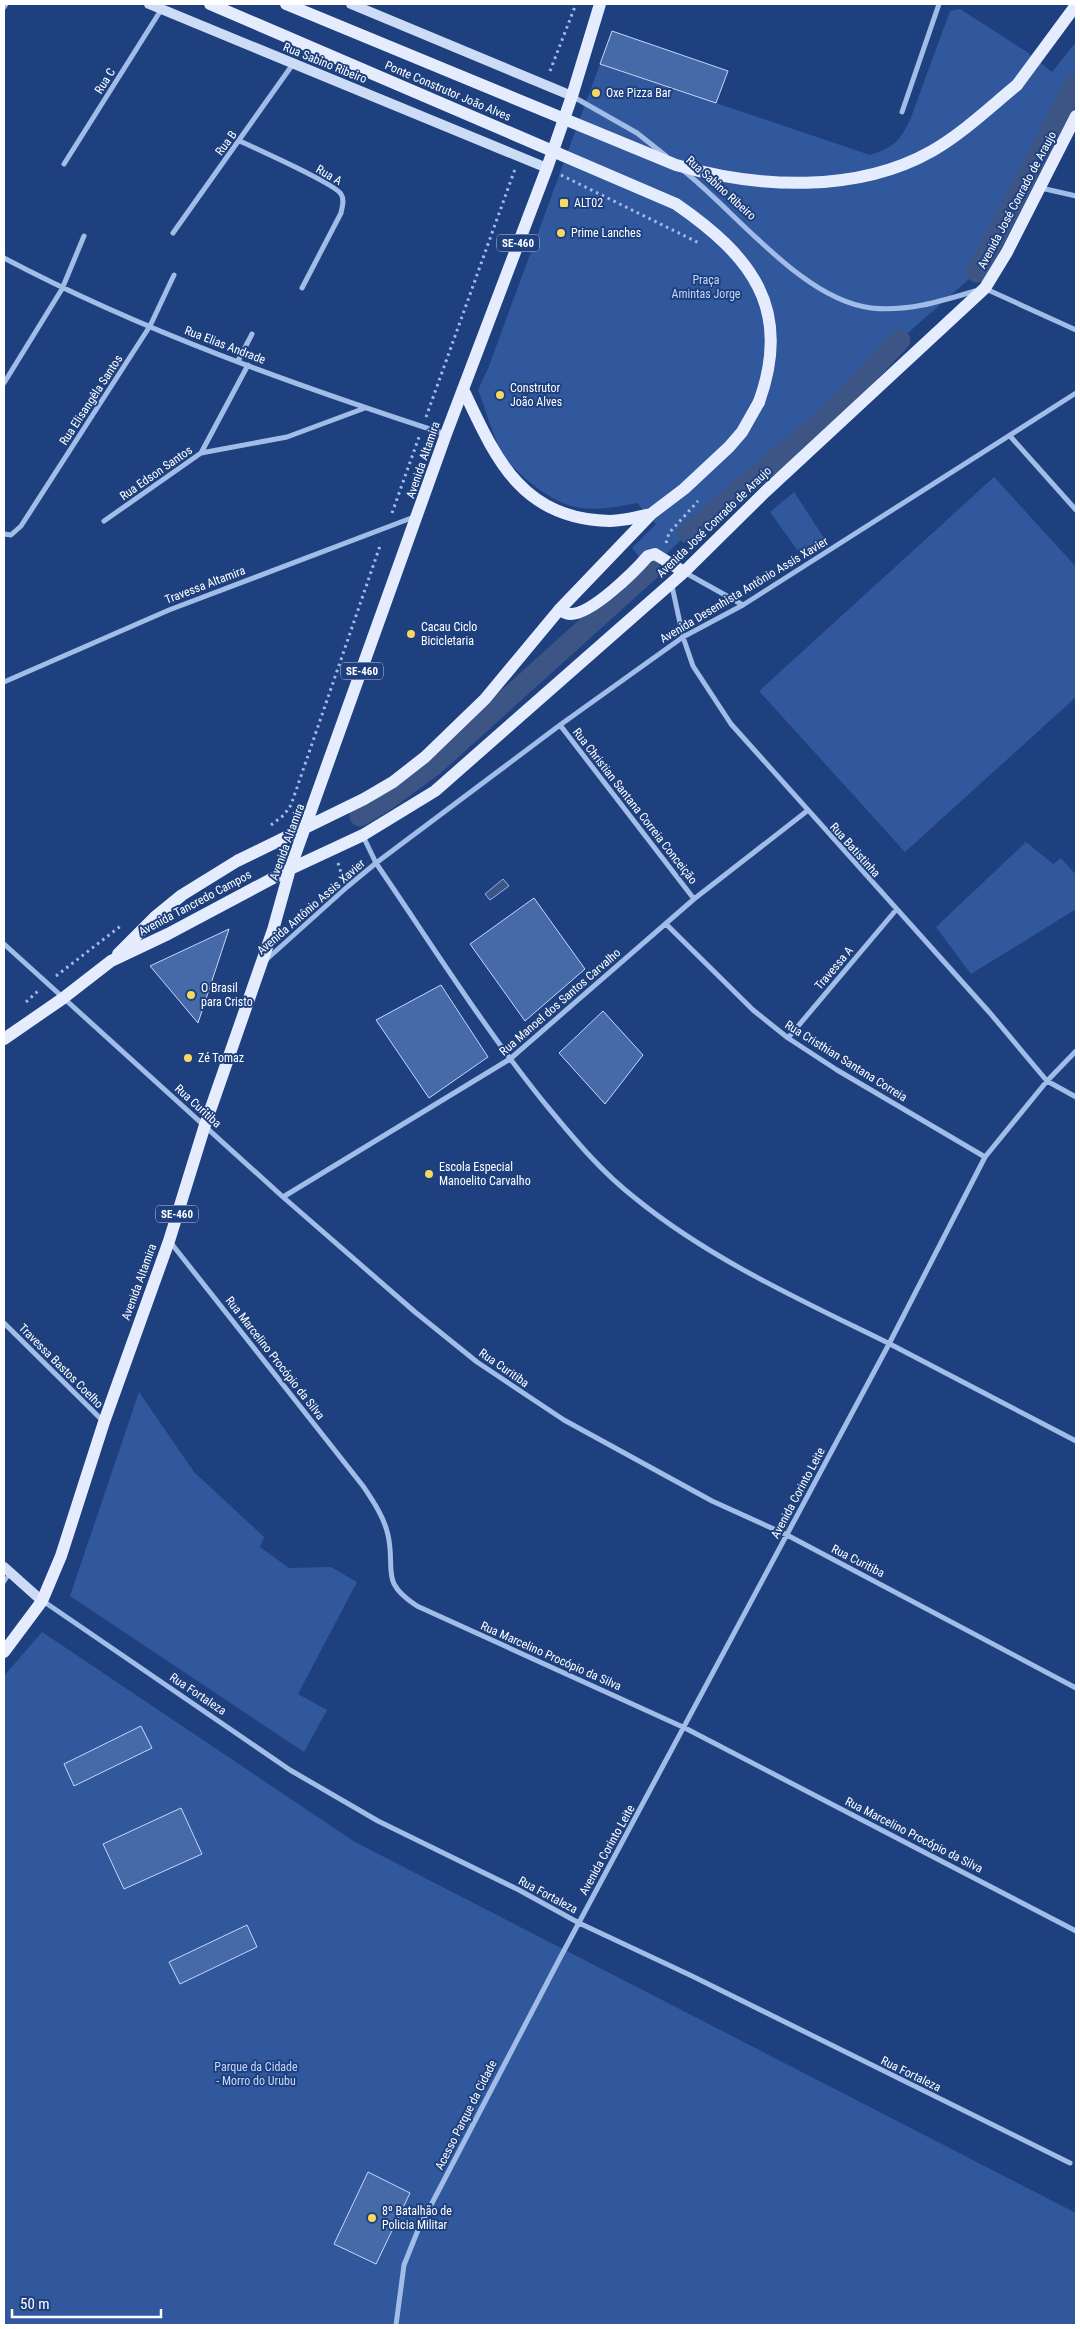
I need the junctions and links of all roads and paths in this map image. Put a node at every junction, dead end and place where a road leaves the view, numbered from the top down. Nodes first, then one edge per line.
1 (6, 4) edge
2 (149, 4) edge
3 (210, 4) edge
4 (286, 4) edge
5 (351, 4) edge
6 (600, 4) edge
7 (939, 4) edge
8 (1076, 5) edge
9 (4, 7) edge
10 (162, 9) junction
11 (293, 64) junction
12 (572, 96) junction
13 (902, 112) dead end
14 (1076, 116) edge
15 (240, 141) junction
16 (64, 164) dead end
17 (547, 168) junction
18 (1041, 188) junction
19 (1076, 196) edge
20 (173, 233) dead end
21 (84, 236) dead end
22 (704, 246) dead end
23 (4, 258) edge
24 (174, 275) dead end
25 (302, 288) dead end
26 (985, 288) junction
27 (62, 289) junction
28 (150, 326) junction
29 (1076, 330) edge
30 (252, 334) dead end
31 (238, 361) junction
32 (248, 365) junction
33 (4, 384) edge
34 (463, 389) junction
35 (1076, 392) edge
36 (366, 408) junction
37 (446, 434) junction
38 (1010, 436) junction
39 (201, 453) junction
40 (701, 497) dead end
41 (1076, 510) edge
42 (651, 514) junction
43 (418, 516) junction
44 (104, 521) dead end
45 (4, 534) edge
46 (666, 549) dead end
47 (684, 572) junction
48 (672, 583) junction
49 (743, 605) junction
50 (559, 610) junction
51 (683, 637) junction
52 (4, 682) edge
53 (560, 725) junction
54 (807, 811) junction
55 (307, 826) junction
56 (363, 835) junction
57 (376, 863) junction
58 (290, 869) junction
59 (694, 898) junction
60 (896, 910) junction
61 (666, 924) junction
62 (4, 944) edge
63 (111, 961) junction
64 (259, 966) junction
65 (62, 999) junction
66 (788, 1038) junction
67 (4, 1039) edge
68 (1076, 1051) edge
69 (510, 1059) junction
70 (1047, 1080) junction
71 (1076, 1097) edge
72 (204, 1125) junction
73 (985, 1157) junction
74 (283, 1197) junction
75 (169, 1241) junction
76 (4, 1323) edge
77 (889, 1344) junction
78 (104, 1422) junction
79 (1076, 1441) edge
80 (787, 1535) junction
81 (6, 1574) edge
82 (42, 1601) junction
83 (4, 1652) edge
84 (1076, 1688) edge
85 (685, 1728) junction
86 (579, 1923) junction
87 (1076, 1931) edge
88 (1070, 2163) dead end
89 (396, 2325) edge

1 - 9 street
2 - 10 street, Rua Sabino Ribeiro
3 - 42 main road, Ponte Construtor João Alves, bridge
4 - 8 main road, Ponte Construtor João Alves, bridge
5 - 12 street, Rua Sabino Ribeiro
6 - 12 main road, SE-460
7 - 13 street
10 - 11 street, Rua Sabino Ribeiro
10 - 16 street, Rua C
11 - 15 street, Rua B
11 - 17 street, Rua Sabino Ribeiro
12 - 17 main road, Avenida Altamira / SE-460
12 - 26 street, Rua Sabino Ribeiro
14 - 18 main road, Avenida José Conrado de Araujo
15 - 20 street, Rua B
15 - 25 street, Rua A
17 - 22 path
17 - 34 main road, Avenida Altamira / SE-460
18 - 19 street
18 - 26 main road, Avenida José Conrado de Araujo
21 - 27 street
23 - 27 street, Rua Elias Andrade
24 - 28 street, Rua Elisangêla Santos
26 - 29 street
26 - 47 main road, Avenida José Conrado de Araujo
27 - 28 street, Rua Elias Andrade
27 - 33 street
28 - 31 street, Rua Elias Andrade
28 - 45 street, Rua Elisangêla Santos
30 - 31 street
31 - 32 street, Rua Elias Andrade
32 - 36 street, Rua Elias Andrade
32 - 39 street
34 - 37 main road, Avenida Altamira / SE-460
34 - 42 main road
35 - 38 street, Avenida Desenhista Antônio Assis Xavier
36 - 37 street, Rua Elias Andrade
36 - 39 street, Rua Edson Santos
37 - 43 main road, Avenida Altamira / SE-460
38 - 41 street
38 - 49 street, Avenida Desenhista Antônio Assis Xavier
39 - 44 street, Rua Edson Santos
40 - 46 path
42 - 50 main road
43 - 52 street, Travessa Altamira
43 - 55 main road, Avenida Altamira / SE-460
47 - 48 main road, Avenida José Conrado de Araujo
47 - 49 street
47 - 50 main road
48 - 51 street, Rua Batistinha
48 - 56 main road, Avenida José Conrado de Araujo
49 - 51 street, Avenida Desenhista Antônio Assis Xavier
50 - 55 main road
51 - 53 street, Avenida Desenhista Antônio Assis Xavier
51 - 54 street, Rua Batistinha
53 - 57 street, Avenida Desenhista Antônio Assis Xavier
53 - 59 street, Rua Christian Santana Correia Conceição
54 - 59 street, Rua Manoel dos Santos Carvalho
54 - 60 street, Rua Batistinha
55 - 58 main road, Avenida Altamira / SE-460
55 - 63 main road, Avenida Tancredo Campos
56 - 57 street
56 - 58 main road, Avenida José Conrado de Araujo
57 - 64 street, Avenida Antônio Assis Xavier
57 - 69 street
58 - 63 main road, Avenida Tancredo Campos
58 - 64 main road, Avenida Altamira / SE-460
59 - 61 street, Rua Manoel dos Santos Carvalho
60 - 66 street, Travessa A
60 - 70 street, Rua Batistinha
61 - 66 street, Rua Cristhian Santana Correia
61 - 69 street, Rua Manoel dos Santos Carvalho
62 - 65 street, Rua Curitiba
63 - 65 main road, Avenida Tancredo Campos
64 - 72 main road, Avenida Altamira / SE-460
65 - 67 main road, Avenida Tancredo Campos
65 - 72 street, Rua Curitiba
66 - 73 street, Rua Cristhian Santana Correia
68 - 70 street, Avenida Corinto Leite
69 - 74 street, Rua Manoel dos Santos Carvalho
69 - 77 street
70 - 71 street, Rua Batistinha
70 - 73 street, Avenida Corinto Leite
72 - 74 street, Rua Curitiba
72 - 75 main road, Avenida Altamira / SE-460
73 - 77 street, Avenida Corinto Leite
74 - 80 street, Rua Curitiba
75 - 78 main road, Avenida Altamira / SE-460
75 - 85 street, Rua Marcelino Procópio da Silva
76 - 78 street, Travessa Bastos Coelho
77 - 79 street
77 - 80 street, Avenida Corinto Leite
78 - 82 main road, Avenida Altamira / SE-460
80 - 84 street, Rua Curitiba
80 - 85 street, Avenida Corinto Leite
81 - 82 street
82 - 83 main road, SE-460
82 - 86 street, Rua Fortaleza
85 - 86 street, Avenida Corinto Leite
85 - 87 street, Rua Marcelino Procópio da Silva
86 - 88 street, Rua Fortaleza
86 - 89 street, Acesso Parque da Cidade

